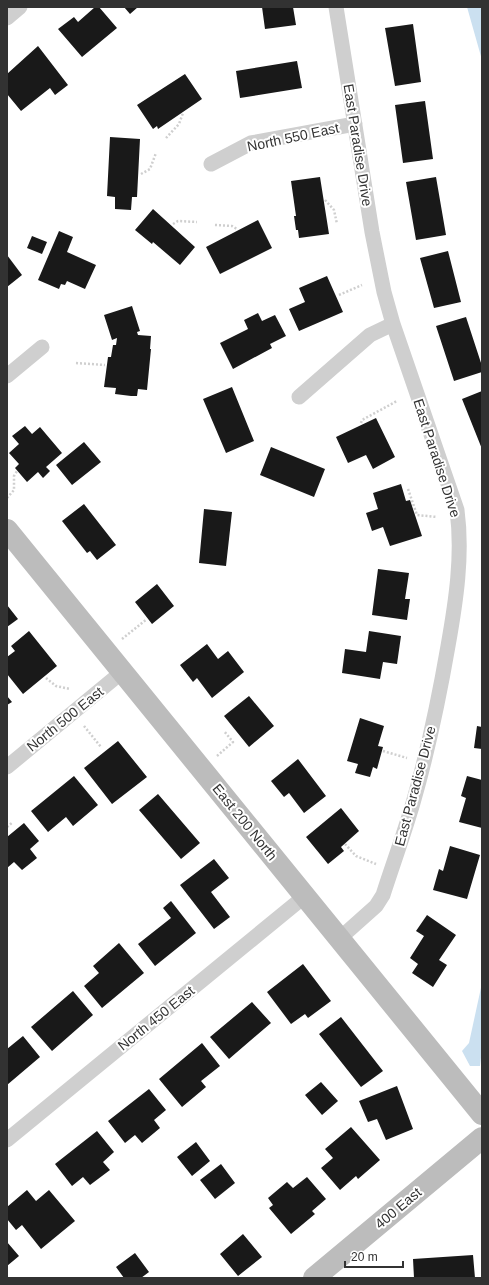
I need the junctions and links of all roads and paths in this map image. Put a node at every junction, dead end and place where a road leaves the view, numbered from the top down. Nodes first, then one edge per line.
1 (20, 7) edge
2 (336, 7) edge
3 (7, 17) edge
4 (183, 113) dead end
5 (355, 124) junction
6 (166, 138) dead end
7 (156, 153) dead end
8 (211, 164) dead end
9 (141, 174) dead end
10 (325, 200) dead end
11 (197, 222) dead end
12 (173, 224) dead end
13 (337, 224) dead end
14 (214, 225) dead end
15 (237, 229) dead end
16 (362, 285) dead end
17 (339, 295) dead end
18 (392, 324) junction
19 (42, 347) dead end
20 (76, 363) dead end
21 (105, 365) dead end
22 (7, 376) edge
23 (299, 397) dead end
24 (397, 401) dead end
25 (361, 423) dead end
26 (17, 471) dead end
27 (408, 489) dead end
28 (7, 498) edge
29 (437, 516) dead end
30 (7, 530) edge
31 (147, 619) dead end
32 (120, 641) dead end
33 (122, 672) junction
34 (46, 678) dead end
35 (70, 689) dead end
36 (73, 712) junction
37 (224, 731) dead end
38 (101, 747) dead end
39 (383, 752) dead end
40 (214, 757) dead end
41 (407, 758) dead end
42 (7, 767) edge
43 (13, 822) dead end
44 (7, 827) edge
45 (345, 844) dead end
46 (376, 864) dead end
47 (305, 896) junction
48 (340, 939) junction
49 (482, 1114) edge
50 (482, 1138) edge
51 (7, 1140) edge
52 (314, 1278) edge

1 - 3 street
2 - 5 street, East Paradise Drive
4 - 6 path
5 - 8 street, North 550 East
5 - 18 street, East Paradise Drive
7 - 9 path
10 - 13 path
11 - 12 path
14 - 15 path
16 - 17 path
18 - 23 street
18 - 48 street, East Paradise Drive
19 - 22 street
20 - 21 path
24 - 25 path
26 - 28 path
27 - 29 path
30 - 33 street, East 200 North
31 - 32 path
33 - 36 street, North 500 East
33 - 47 street, East 200 North
34 - 35 path
36 - 38 path
36 - 42 street, North 500 East
37 - 40 path
39 - 41 path
43 - 44 path
45 - 46 path
47 - 48 street, East 200 North
47 - 51 street, North 450 East
48 - 49 street, East 200 North
50 - 52 street, 400 East

